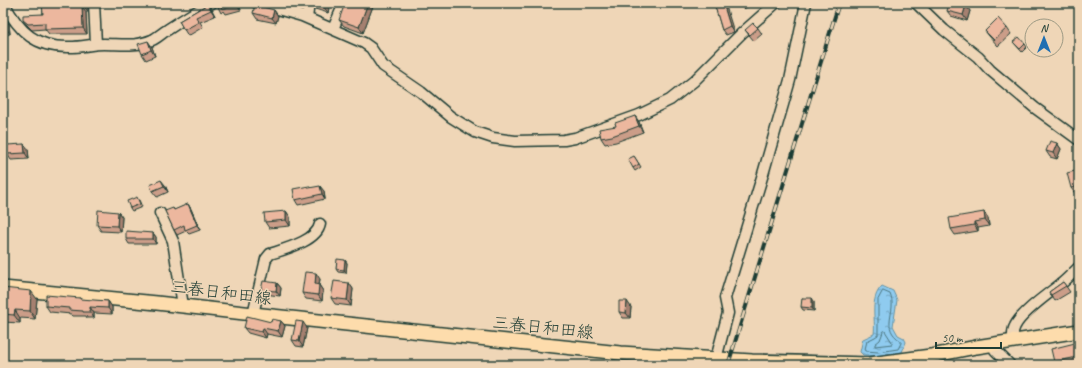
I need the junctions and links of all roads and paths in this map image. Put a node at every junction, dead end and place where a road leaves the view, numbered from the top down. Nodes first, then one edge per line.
1 (4, 3) edge
2 (94, 3) edge
3 (212, 3) edge
4 (256, 3) edge
5 (309, 3) edge
6 (776, 3) edge
7 (806, 3) edge
8 (916, 3) edge
9 (342, 8) edge
10 (307, 18) junction
11 (333, 29) junction
12 (96, 44) junction
13 (1079, 140) edge
14 (160, 213) dead end
15 (320, 224) dead end
16 (1079, 267) edge
17 (3, 288) edge
18 (183, 306) junction
19 (253, 314) junction
20 (1079, 331) edge
21 (1013, 341) junction
22 (994, 344) junction
23 (716, 359) junction
24 (1010, 365) edge

1 - 12 street
2 - 12 street
3 - 12 street
4 - 10 street
5 - 10 street
6 - 11 street
7 - 23 street
8 - 13 street
9 - 11 street
10 - 11 street
14 - 18 street
15 - 19 street
16 - 21 street
17 - 18 main road, 三春日和田線
18 - 19 main road, 三春日和田線
19 - 23 main road, 三春日和田線
20 - 21 main road, 三春日和田線
21 - 22 main road, 三春日和田線
22 - 23 main road, 三春日和田線
22 - 24 street

